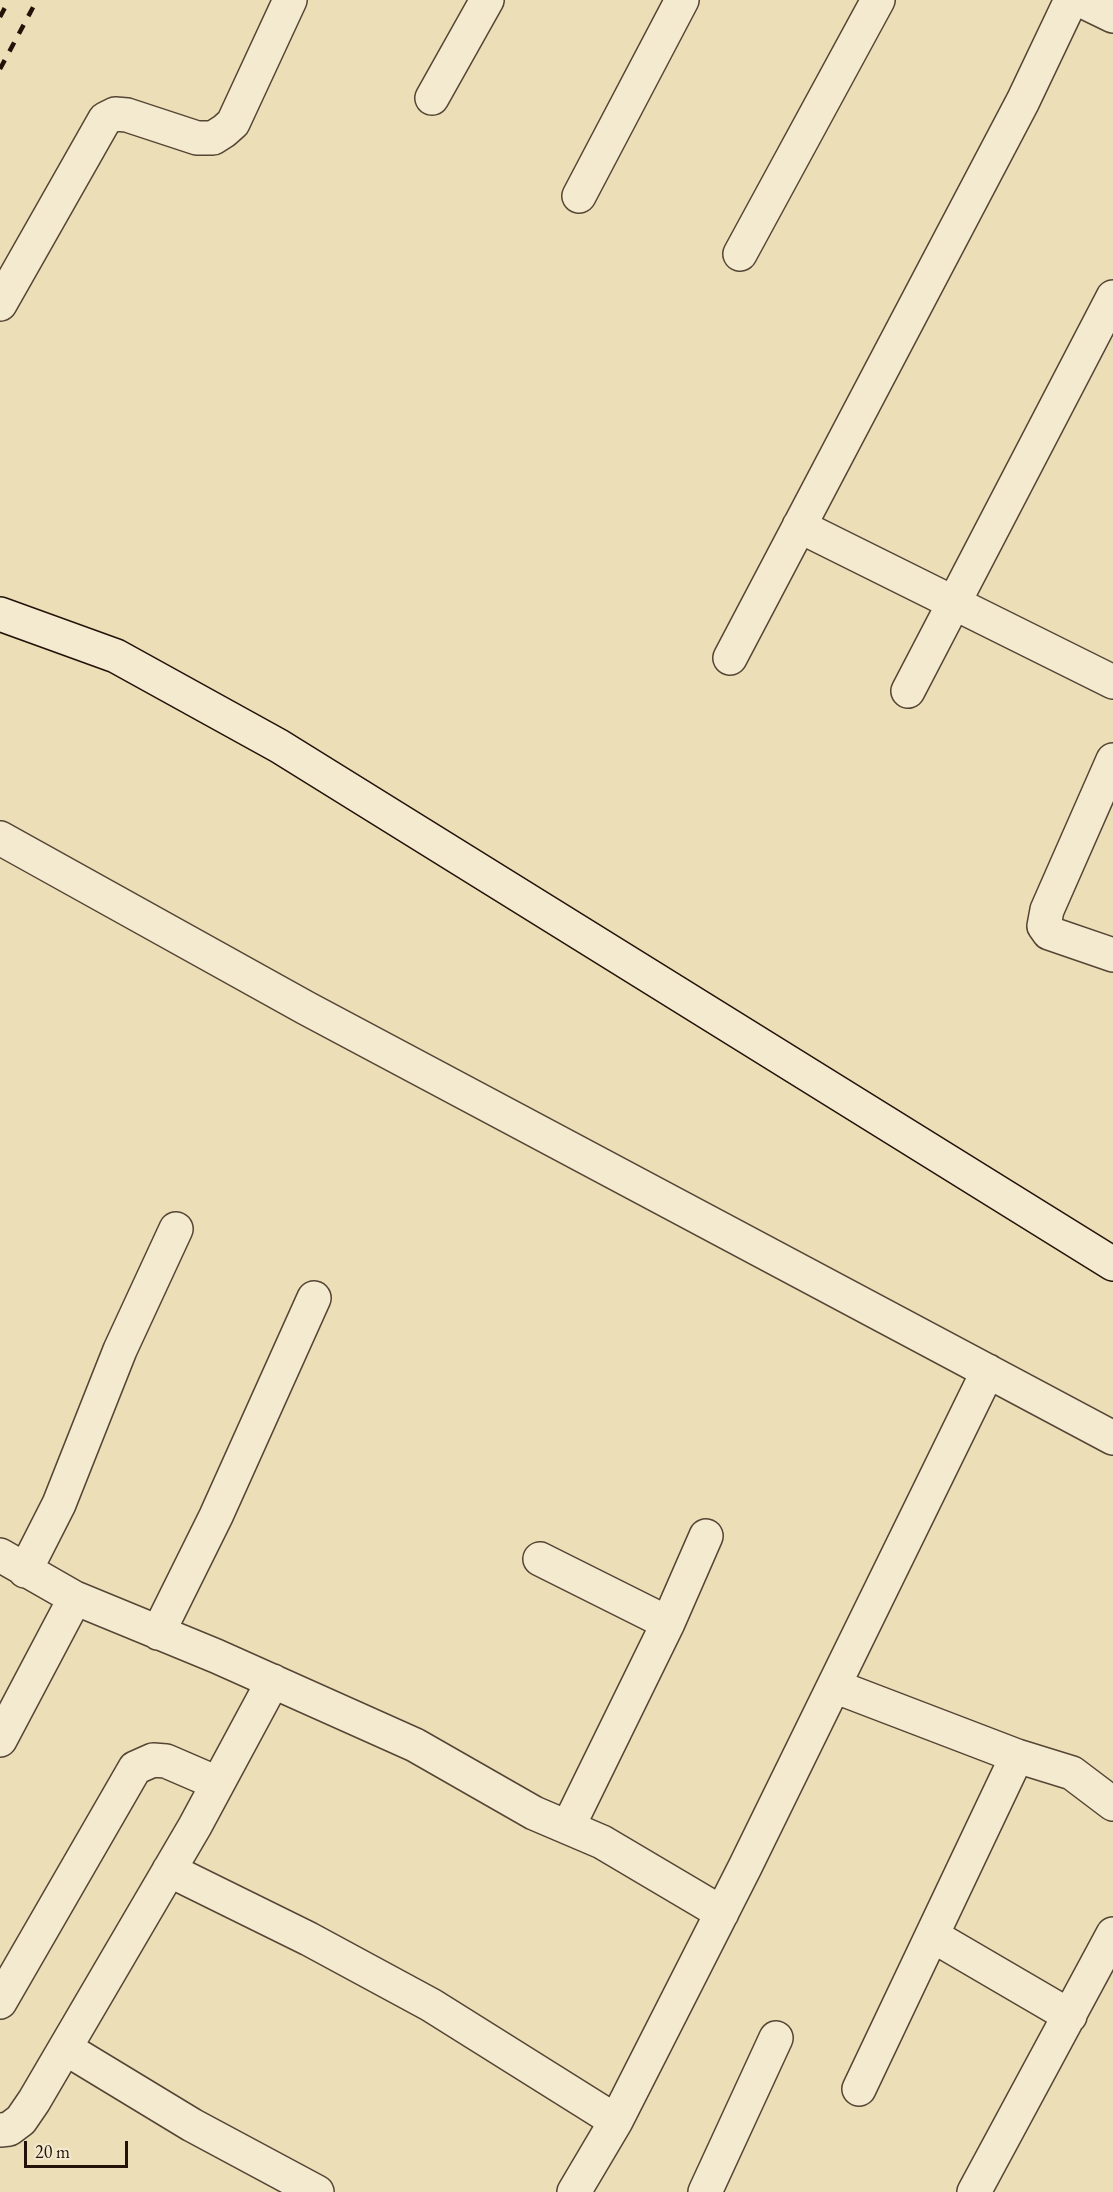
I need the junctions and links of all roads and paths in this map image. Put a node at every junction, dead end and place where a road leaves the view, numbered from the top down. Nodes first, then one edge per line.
1 (290, 0) edge
2 (487, 0) edge
3 (682, 0) edge
4 (878, 0) edge
5 (1071, 0) edge
6 (1080, 0) edge
7 (1113, 15) edge
8 (432, 98) dead end
9 (579, 196) dead end
10 (740, 254) dead end
11 (1113, 297) edge
12 (0, 304) edge
13 (799, 526) junction
14 (954, 602) junction
15 (0, 614) edge
16 (730, 658) dead end
17 (1113, 682) edge
18 (908, 691) dead end
19 (1113, 760) edge
20 (0, 838) edge
21 (1113, 955) edge
22 (176, 1229) dead end
23 (1113, 1264) edge
24 (314, 1298) dead end
25 (988, 1371) junction
26 (1113, 1438) edge
27 (706, 1536) dead end
28 (540, 1559) dead end
29 (13, 1563) edge
30 (75, 1598) junction
31 (668, 1623) junction
32 (158, 1633) junction
33 (273, 1681) junction
34 (834, 1686) junction
35 (0, 1740) edge
36 (1017, 1756) junction
37 (217, 1783) junction
38 (1113, 1804) edge
39 (568, 1827) junction
40 (169, 1870) junction
41 (722, 1913) junction
42 (1113, 1934) edge
43 (933, 1936) junction
44 (0, 2002) edge
45 (1070, 2016) junction
46 (776, 2038) dead end
47 (65, 2048) junction
48 (859, 2090) dead end
49 (616, 2121) junction
50 (0, 2130) edge
51 (317, 2192) edge
52 (574, 2192) edge
53 (705, 2192) edge
54 (974, 2192) edge

1 - 12 street
2 - 8 street
3 - 9 street
4 - 10 street
5 - 13 street
6 - 7 street
11 - 14 street
13 - 14 street
13 - 16 street
14 - 17 street
14 - 18 street
15 - 23 street
19 - 21 street
20 - 25 street
22 - 29 street
24 - 32 street
25 - 26 street
25 - 34 street
27 - 31 street
28 - 31 street
29 - 30 street
30 - 32 street
30 - 35 street
31 - 39 street
32 - 33 street
33 - 37 street
33 - 39 street
34 - 36 street
34 - 41 street
36 - 38 street
36 - 43 street
37 - 40 street
37 - 44 street
39 - 41 street
40 - 47 street
40 - 49 street
41 - 49 street
42 - 45 street
43 - 45 street
43 - 48 street
45 - 54 street
46 - 53 street
47 - 50 street
47 - 51 street
49 - 52 street

